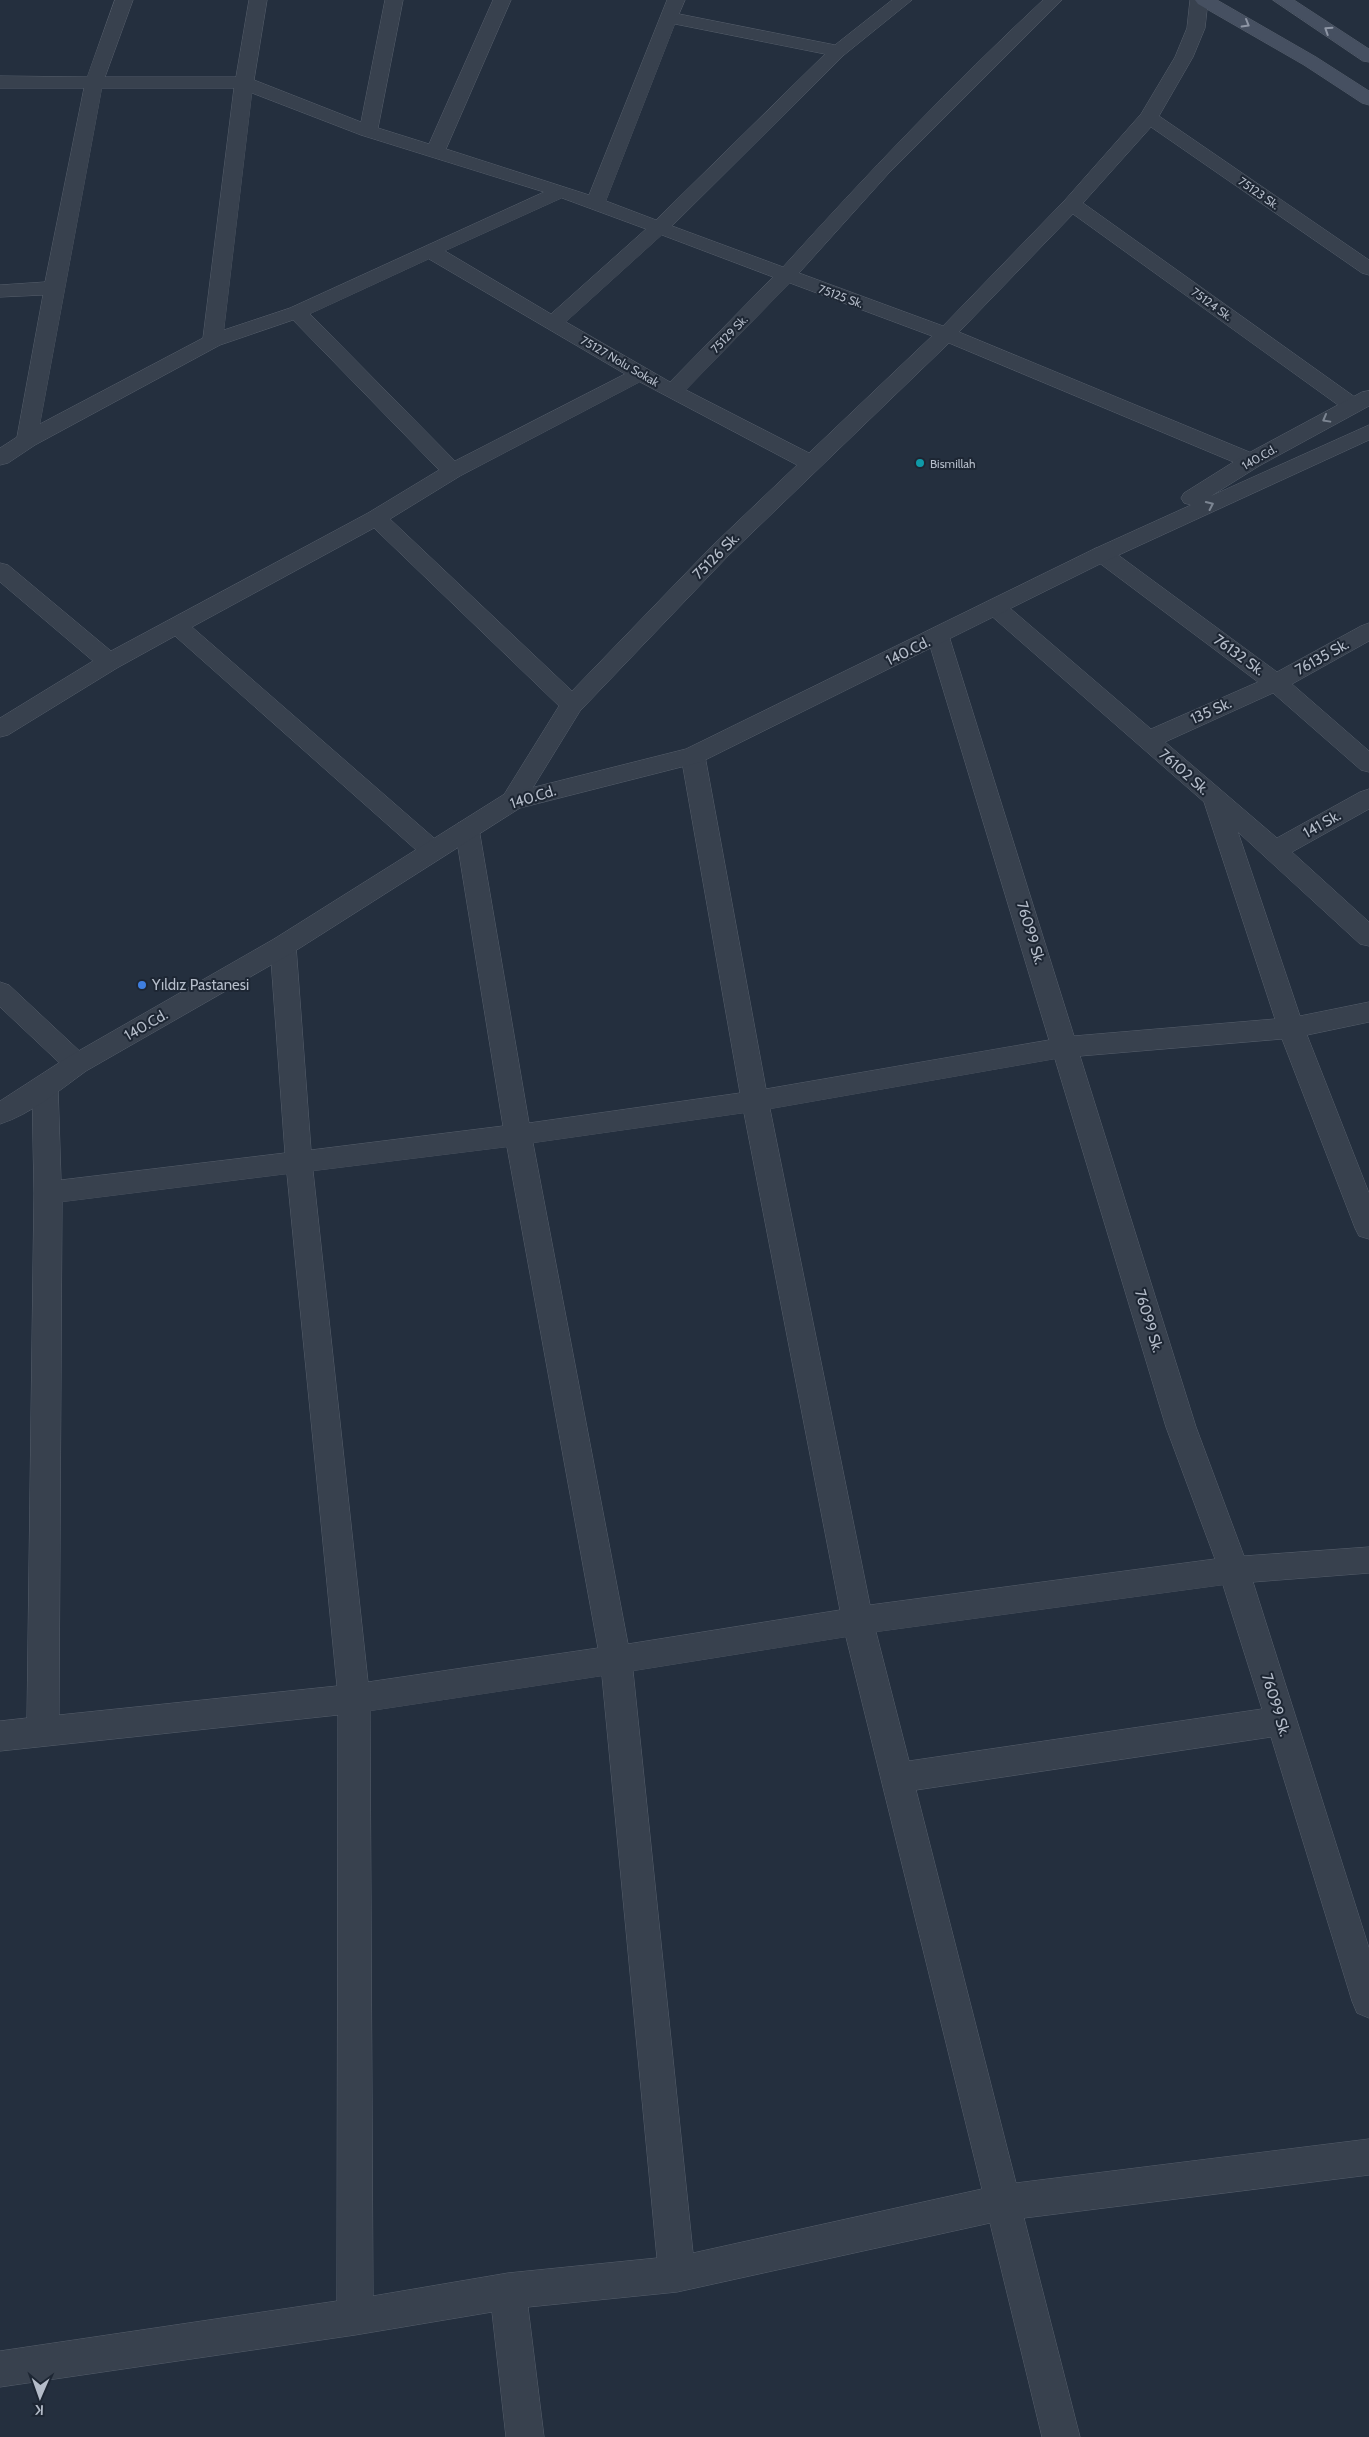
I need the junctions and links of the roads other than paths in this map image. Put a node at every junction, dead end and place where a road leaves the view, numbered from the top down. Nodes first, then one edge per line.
1 (124, 0) edge
2 (258, 0) edge
3 (394, 0) edge
4 (502, 0) edge
5 (676, 0) edge
6 (903, 0) edge
7 (1053, 0) edge
8 (1199, 0) edge
9 (1204, 0) edge
10 (1282, 0) edge
11 (668, 17) junction
12 (838, 51) junction
13 (1367, 54) edge
14 (0, 82) edge
15 (94, 82) junction
16 (244, 83) junction
17 (1369, 99) edge
18 (1149, 117) junction
19 (368, 131) junction
20 (435, 154) junction
21 (561, 191) junction
22 (595, 204) junction
23 (1072, 204) junction
24 (658, 229) junction
25 (432, 252) junction
26 (1369, 269) edge
27 (785, 276) junction
28 (54, 288) junction
29 (0, 291) edge
30 (297, 312) junction
31 (554, 322) junction
32 (946, 334) junction
33 (214, 342) junction
34 (640, 374) junction
35 (673, 391) junction
36 (1361, 401) edge
37 (1369, 432) edge
38 (27, 440) junction
39 (0, 458) edge
40 (1251, 461) junction
41 (811, 463) junction
42 (452, 471) junction
43 (376, 518) junction
44 (1102, 554) junction
45 (0, 570) edge
46 (996, 608) junction
47 (177, 626) junction
48 (1369, 632) edge
49 (938, 636) junction
50 (109, 662) junction
51 (1276, 682) junction
52 (572, 705) junction
53 (0, 729) edge
54 (1147, 740) junction
55 (693, 756) junction
56 (1367, 760) edge
57 (1369, 798) edge
58 (1215, 799) junction
59 (512, 801) junction
60 (467, 829) junction
61 (1274, 850) junction
62 (432, 851) junction
63 (1369, 937) edge
64 (283, 946) junction
65 (0, 992) edge
66 (1369, 1012) edge
67 (1291, 1028) junction
68 (1066, 1047) junction
69 (78, 1064) junction
70 (44, 1087) junction
71 (755, 1101) junction
72 (0, 1114) edge
73 (518, 1135) junction
74 (299, 1163) junction
75 (48, 1193) junction
76 (1369, 1228) edge
77 (1369, 1560) edge
78 (1234, 1570) junction
79 (858, 1621) junction
80 (616, 1660) junction
81 (354, 1699) junction
82 (1281, 1721) junction
83 (43, 1731) junction
84 (0, 1736) edge
85 (897, 1778) junction
86 (1369, 2001) edge
87 (1369, 2157) edge
88 (1002, 2204) junction
89 (677, 2274) junction
90 (508, 2292) junction
91 (355, 2317) junction
92 (0, 2369) edge
93 (526, 2437) edge
94 (1061, 2437) edge

1 - 15 street
2 - 16 street
3 - 19 street
4 - 20 street
5 - 11 street
6 - 12 street
7 - 27 street, 75129 Sk.
8 - 18 street, 75126 Sk.
9 -> 17 main road
13 -> 10 main road
11 - 12 street
11 - 22 street
12 - 24 street
14 - 15 street
15 - 16 street
15 - 28 street
16 - 19 street, 75125 Sk.
16 - 33 street
18 - 23 street, 75126 Sk.
18 - 26 street, 75123 Sk.
19 - 20 street, 75125 Sk.
20 - 21 street, 75125 Sk.
21 - 22 street, 75125 Sk.
21 - 25 street
22 - 24 street, 75125 Sk.
23 - 32 street, 75126 Sk.
23 - 36 street, 75124 Sk.
24 - 27 street, 75125 Sk.
24 - 31 street
25 - 30 street
25 - 31 street, 75127 Nolu Sokak
27 - 32 street, 75125 Sk.
27 - 35 street, 75129 Sk.
28 - 29 street
28 - 38 street
30 - 33 street
30 - 42 street
31 - 34 street, 75127 Nolu Sokak
32 - 40 street, 75125 Sk.
32 - 41 street, 75126 Sk.
33 - 38 street
34 - 35 street, 75127 Nolu Sokak
34 - 42 street
35 - 41 street, 75127 Nolu Sokak
36 -> 40 street, 140.Cd.
44 -> 37 street, 140.Cd.
38 - 39 street
40 - 44 street, 140.Cd.
41 - 52 street, 75126 Sk.
42 - 43 street
43 - 47 street
43 - 52 street
44 - 46 street, 140.Cd.
44 - 51 street, 76132 Sk.
45 - 50 street
46 - 49 street, 140.Cd.
46 - 54 street, 76102 Sk.
47 - 50 street
47 - 62 street
48 - 51 street, 76135 Sk.
49 - 55 street, 140.Cd.
49 - 68 street, 76099 Sk.
50 - 53 street
51 - 54 street, 135 Sk.
51 - 56 street, 76132 Sk.
52 - 59 street, 75126 Sk.
54 - 58 street, 76102 Sk.
55 - 59 street, 140.Cd.
55 - 71 street
57 - 61 street, 141 Sk.
58 - 61 street, 76102 Sk.
58 - 67 street
59 - 60 street, 140.Cd.
60 - 62 street, 140.Cd.
60 - 73 street
61 - 63 street, 76102 Sk.
62 - 64 street, 140.Cd.
64 - 69 street, 140.Cd.
64 - 74 street
65 - 69 street
66 - 67 street
67 - 68 street
67 - 76 street
68 - 71 street
68 - 78 street, 76099 Sk.
69 - 70 street, 140.Cd.
70 - 72 street, 140.Cd.
70 - 75 street
71 - 73 street
71 - 79 street
73 - 74 street
73 - 80 street
74 - 75 street
74 - 81 street
75 - 83 street
77 - 78 street
78 - 79 street
78 - 82 street, 76099 Sk.
79 - 80 street
79 - 85 street
80 - 81 street
80 - 89 street
81 - 83 street
81 - 91 street
82 - 85 street
82 - 86 street, 76099 Sk.
83 - 84 street
85 - 88 street
87 - 88 street
88 - 89 street
88 - 94 street
89 - 90 street
90 - 91 street
90 - 93 street
91 - 92 street

